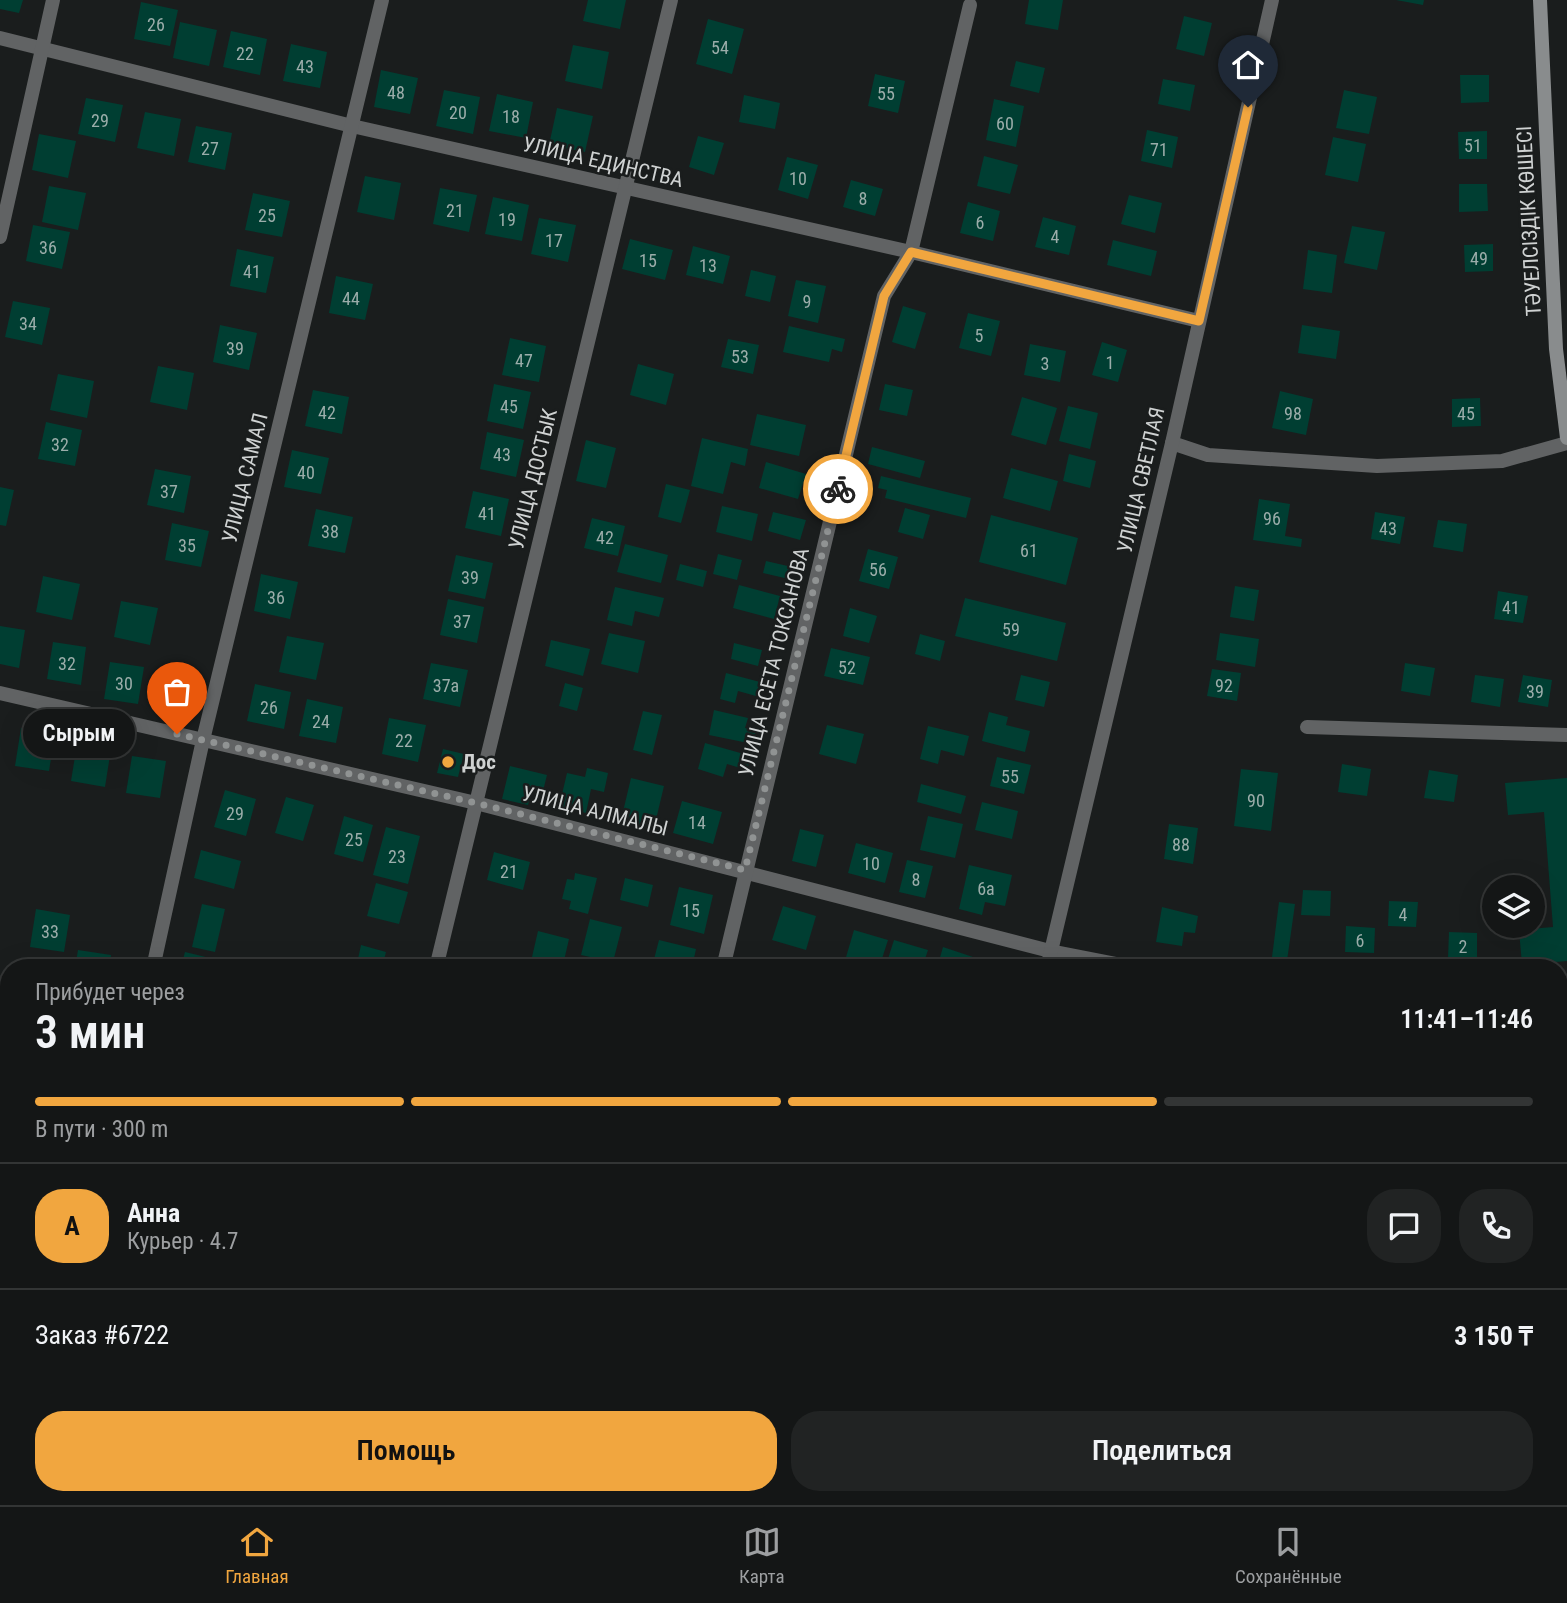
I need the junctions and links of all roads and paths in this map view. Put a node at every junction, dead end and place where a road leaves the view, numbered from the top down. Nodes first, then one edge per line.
1 (53, 0) edge
2 (382, 0) edge
3 (671, 0) edge
4 (1272, 0) edge
5 (1540, 0) edge
6 (970, 5) dead end
7 (0, 38) edge
8 (42, 48) junction
9 (352, 126) junction
10 (625, 188) junction
11 (0, 237) edge
12 (911, 252) junction
13 (1199, 321) junction
14 (1567, 441) edge
15 (1172, 443) junction
16 (0, 693) edge
17 (1307, 727) dead end
18 (1567, 735) edge
19 (203, 740) junction
20 (476, 803) junction
21 (745, 870) junction
22 (1050, 951) junction
23 (155, 959) edge
24 (438, 959) edge
25 (725, 959) edge
26 (1049, 959) edge
27 (1091, 959) edge

1 - 8 street
2 - 9 street, УЛИЦА САМАЛ
3 - 10 street, УЛИЦА ДОСТЫК
4 - 13 street, УЛИЦА СВЕТЛАЯ
5 - 14 main road, ТӘУЕЛСІЗДІК КӨШЕСІ
6 - 12 street, УЛИЦА ЕСЕТА ТОКСАНОВА
7 - 8 street, УЛИЦА ЕДИНСТВА
8 - 9 street, УЛИЦА ЕДИНСТВА
8 - 11 street
9 - 10 street, УЛИЦА ЕДИНСТВА
9 - 19 street, УЛИЦА САМАЛ
10 - 12 street, УЛИЦА ЕДИНСТВА
10 - 20 street, УЛИЦА ДОСТЫК
12 - 13 street, УЛИЦА ЕДИНСТВА
12 - 21 street, УЛИЦА ЕСЕТА ТОКСАНОВА
13 - 15 street, УЛИЦА СВЕТЛАЯ
14 - 15 street
15 - 22 street, УЛИЦА СВЕТЛАЯ
16 - 19 street, УЛИЦА АЛМАЛЫ
17 - 18 street
19 - 20 street, УЛИЦА АЛМАЛЫ
19 - 23 street, УЛИЦА САМАЛ
20 - 21 street, УЛИЦА АЛМАЛЫ
20 - 24 street, УЛИЦА ДОСТЫК
21 - 22 street, УЛИЦА АЛМАЛЫ
21 - 25 street, УЛИЦА ЕСЕТА ТОКСАНОВА
22 - 26 street, УЛИЦА СВЕТЛАЯ
22 - 27 street, УЛИЦА АЛМАЛЫ

